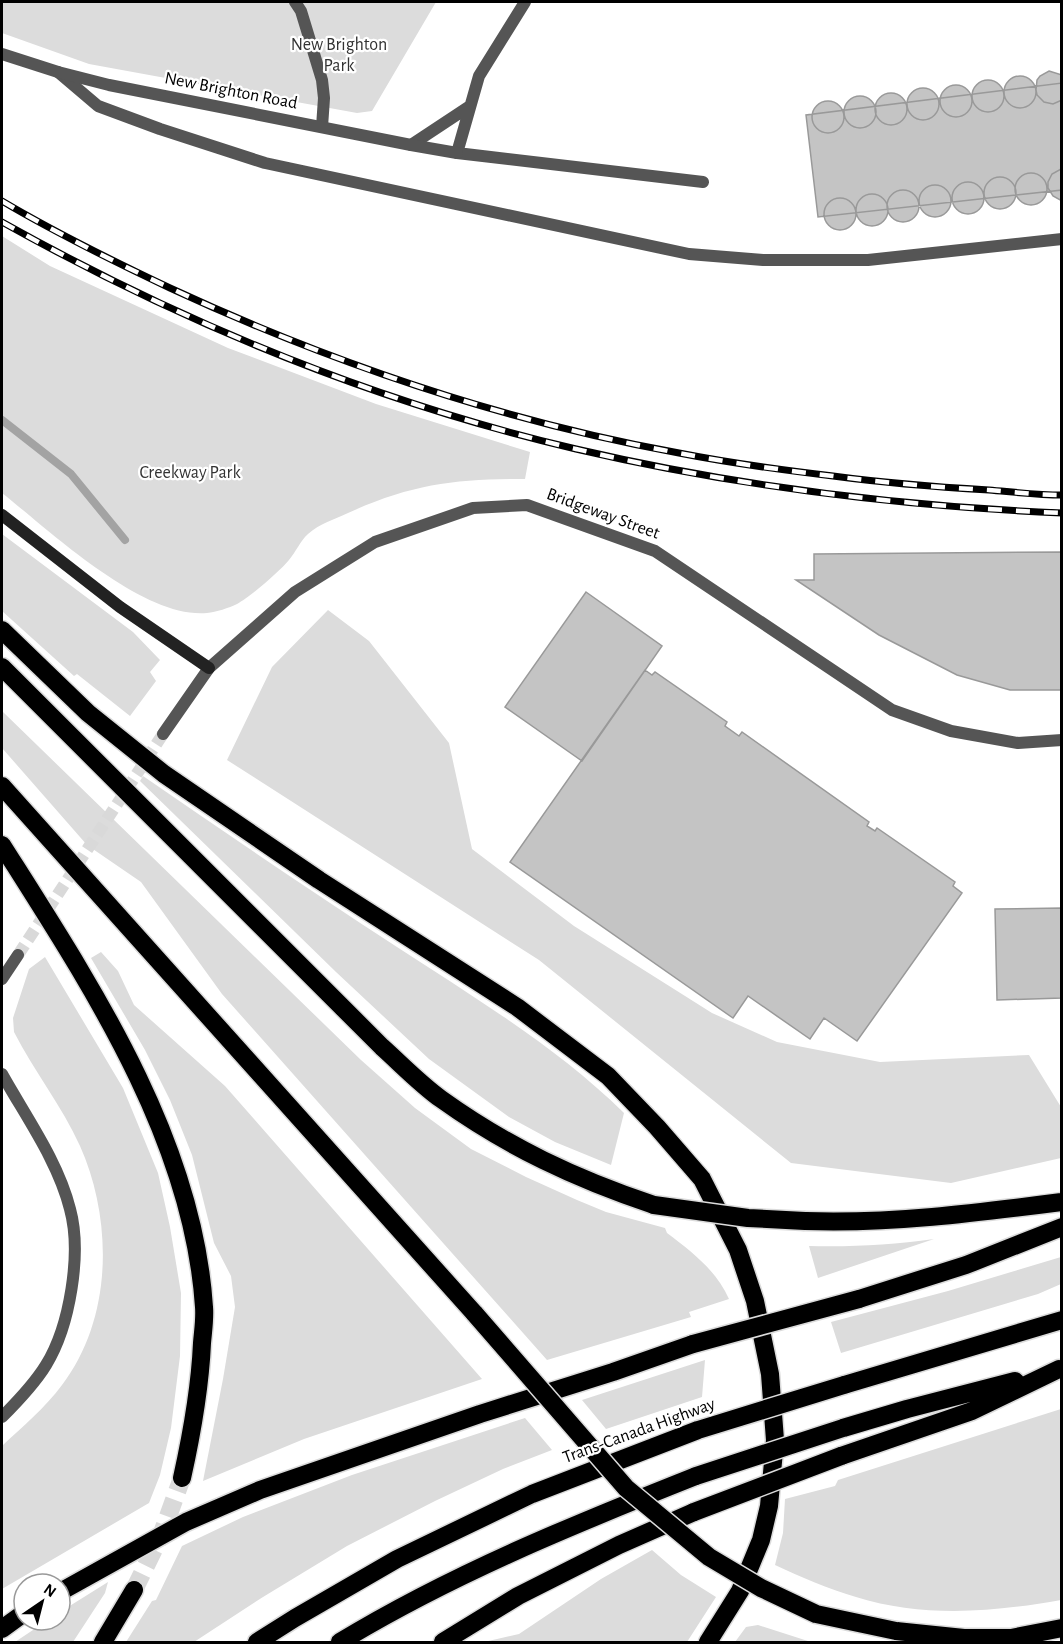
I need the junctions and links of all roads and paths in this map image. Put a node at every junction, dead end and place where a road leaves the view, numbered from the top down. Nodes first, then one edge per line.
1 (295, 2) edge
2 (525, 2) edge
3 (2, 54) edge
4 (58, 72) junction
5 (470, 106) junction
6 (322, 127) junction
7 (411, 146) junction
8 (457, 153) junction
9 (703, 182) dead end
10 (1062, 239) edge
11 (2, 515) edge
12 (2, 630) edge
13 (2, 667) edge
14 (209, 668) junction
15 (163, 734) tunnel mouth
16 (1062, 740) edge
17 (2, 786) edge
18 (2, 845) edge
19 (18, 955) tunnel mouth
20 (2, 979) edge
21 (2, 1074) edge
22 (1062, 1202) edge
23 (1062, 1227) edge
24 (1062, 1320) edge
25 (1060, 1369) edge
26 (2, 1417) edge
27 (182, 1478) tunnel mouth
28 (72, 1585) edge
29 (134, 1590) tunnel mouth
30 (1062, 1628) edge
31 (103, 1642) edge
32 (257, 1642) edge
33 (340, 1642) edge
34 (443, 1642) edge
35 (708, 1642) edge

1 - 6 street
2 - 5 street
3 - 4 street, New Brighton Road
4 - 6 street, New Brighton Road
4 - 10 street
5 - 7 street
5 - 8 street
6 - 7 street, New Brighton Road
7 - 8 street, New Brighton Road
8 - 9 street, New Brighton Road
11 - 14 main road
12 - 35 highway
13 - 22 highway, bridge
14 - 15 street, Bridgeway Street
14 - 16 street, Bridgeway Street
17 - 30 highway, bridge
18 - 27 highway
19 - 20 street
21 - 26 street
23 - 28 highway, bridge
24 - 32 highway, Trans-Canada Highway, bridge
25 - 33 highway, bridge
25 - 34 highway, bridge
29 - 31 highway

